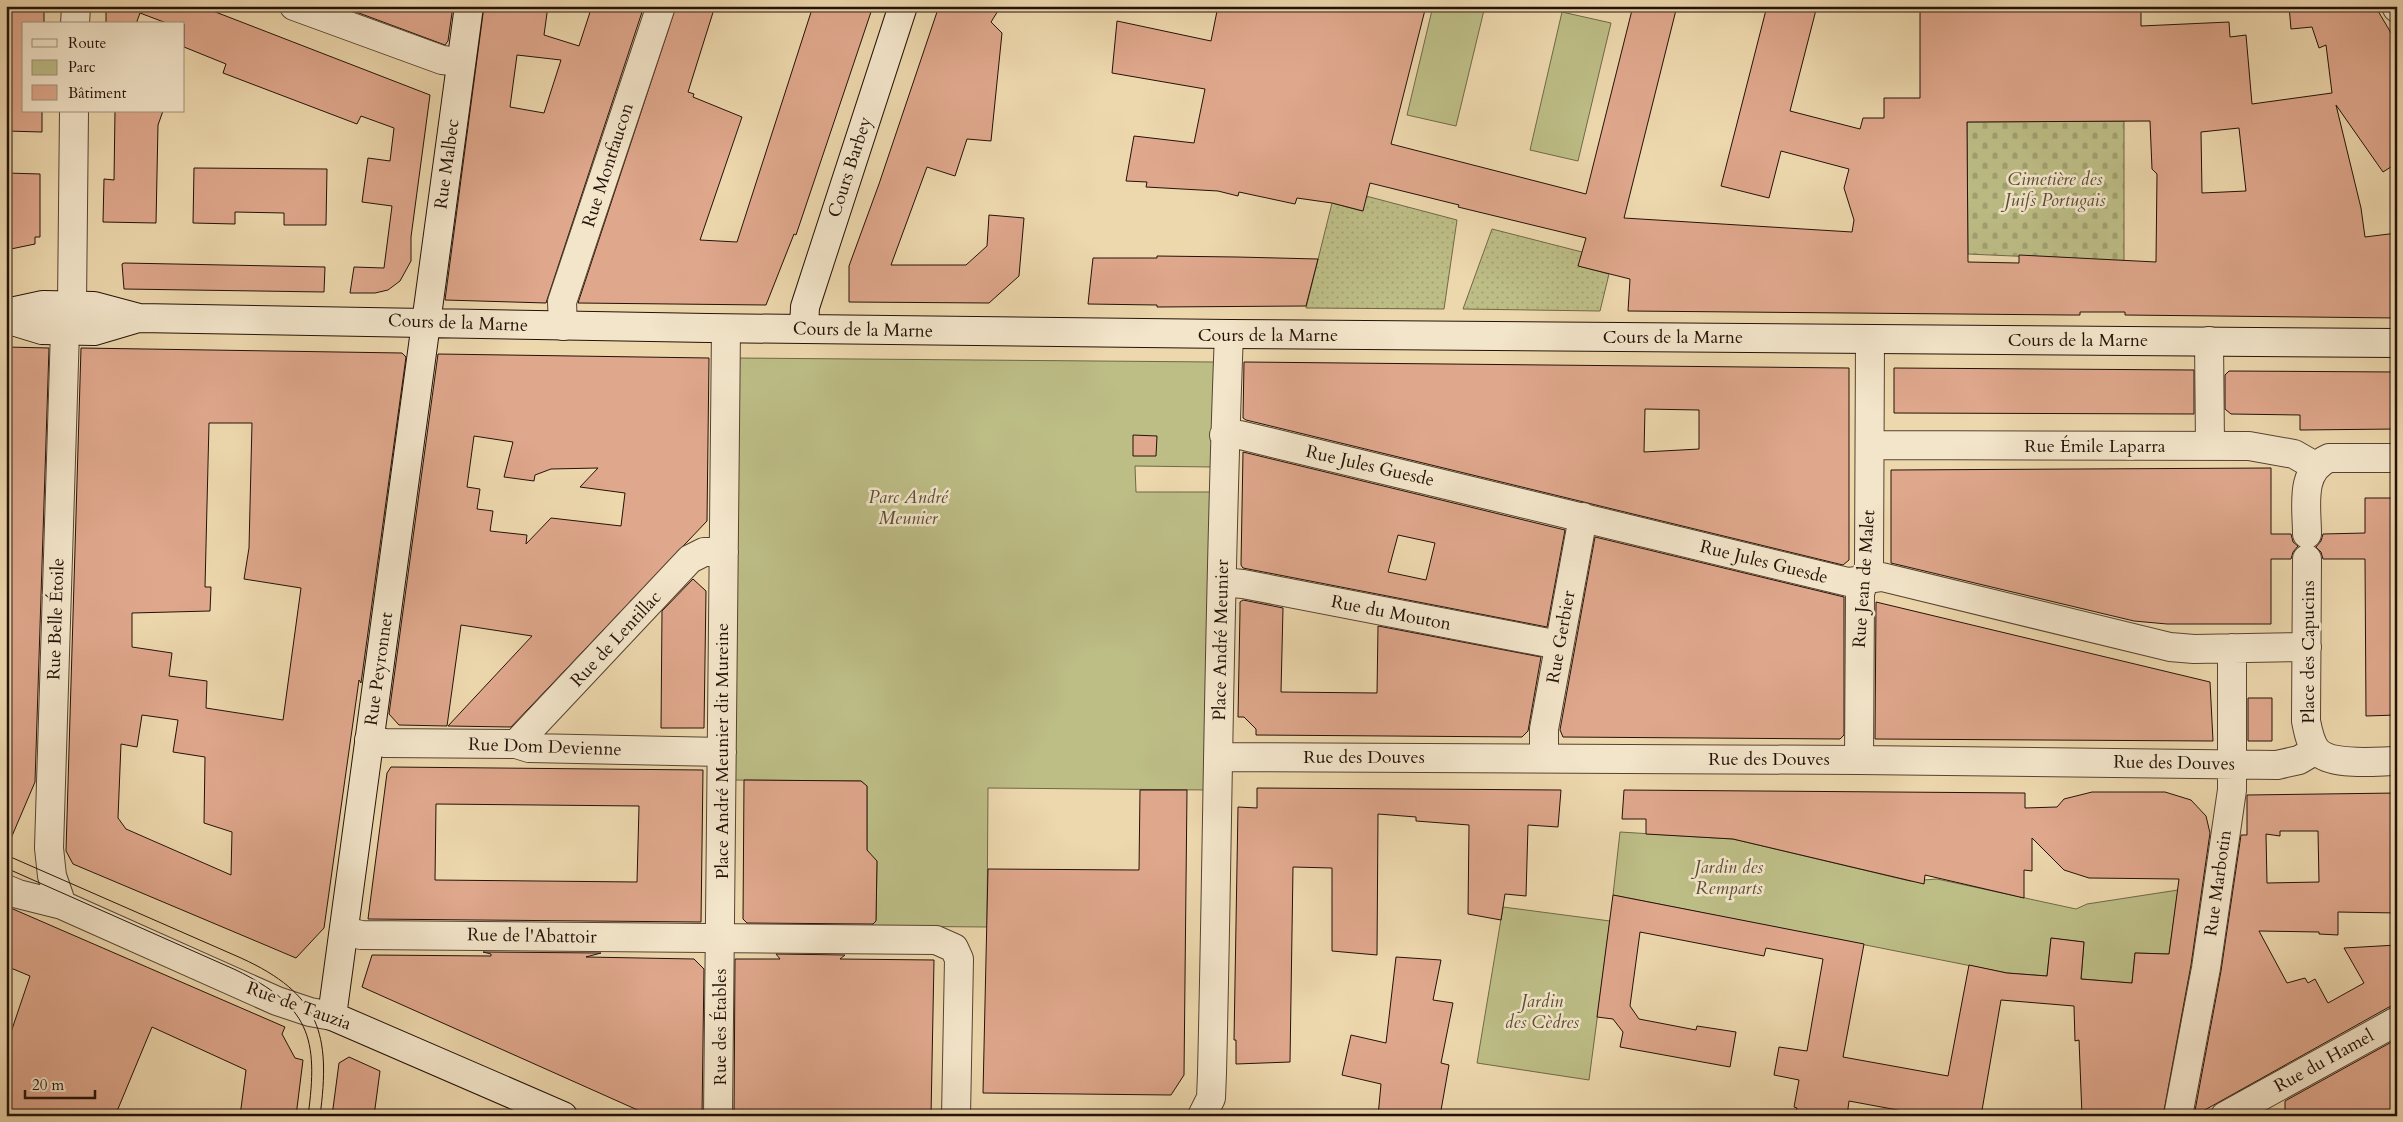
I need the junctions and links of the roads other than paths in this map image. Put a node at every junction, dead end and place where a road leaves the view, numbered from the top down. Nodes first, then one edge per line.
1 (76, 6) edge
2 (294, 6) edge
3 (469, 6) edge
4 (661, 6) edge
5 (903, 6) edge
6 (76, 22) edge
7 (461, 62) junction
8 (74, 112) edge
9 (6, 313) edge
10 (68, 318) junction
11 (6, 319) edge
12 (425, 322) junction
13 (563, 326) junction
14 (726, 328) junction
15 (804, 329) junction
16 (1229, 334) junction
17 (1870, 339) junction
18 (2209, 341) junction
19 (2397, 343) edge
20 (1224, 435) junction
21 (1870, 446) junction
22 (2210, 446) junction
23 (2397, 458) edge
24 (2315, 466) junction
25 (1582, 518) junction
26 (724, 552) junction
27 (1865, 579) junction
28 (1222, 582) junction
29 (1559, 645) junction
30 (2307, 647) junction
31 (2232, 648) junction
32 (369, 740) junction
33 (516, 744) junction
34 (2316, 750) junction
35 (722, 752) junction
36 (1220, 757) junction
37 (1544, 758) junction
38 (1859, 760) junction
39 (2397, 760) edge
40 (2232, 763) junction
41 (6, 889) edge
42 (62, 905) junction
43 (344, 931) junction
44 (720, 938) junction
45 (332, 1016) junction
46 (2397, 1021) edge
47 (2237, 1113) edge
48 (563, 1116) edge
49 (718, 1116) edge
50 (956, 1116) edge
51 (1202, 1116) edge
52 (2178, 1116) edge

1 - 6 street
2 - 7 street
3 - 7 street, Rue Malbec
4 - 13 street, Rue Montfaucon
5 - 15 street, Cours Barbey
7 - 12 street, Rue Malbec
8 - 10 street, Rue Belle Étoile
9 - 10 street, Cours de la Marne
10 - 11 street, Cours de la Marne
10 - 12 street, Cours de la Marne
10 - 42 street, Rue Belle Étoile
12 - 13 street, Cours de la Marne
12 - 32 street, Rue Peyronnet
13 - 14 street, Cours de la Marne
14 - 15 street, Cours de la Marne
14 - 26 street, Place André Meunier dit Mureine
15 - 16 street, Cours de la Marne
16 - 17 street, Cours de la Marne
16 - 20 street, Place André Meunier
17 - 18 street, Cours de la Marne
17 - 21 street, Rue Jean de Malet
18 - 19 street, Cours de la Marne
18 - 22 street
20 - 25 street, Rue Jules Guesde
20 - 28 street, Place André Meunier
21 - 22 street, Rue Émile Laparra
21 - 27 street, Rue Jean de Malet
22 - 24 street, Rue Émile Laparra
23 - 24 street
24 - 30 street, Place des Capucins
25 - 27 street, Rue Jules Guesde
25 - 29 street, Rue Gerbier
26 - 33 street, Rue de Lentillac
26 - 35 street, Place André Meunier dit Mureine
27 - 31 street, Rue Jules Guesde
27 - 38 street, Rue Jean de Malet
28 - 29 street, Rue du Mouton
28 - 36 street, Place André Meunier
29 - 37 street, Rue Gerbier
30 - 31 street, Rue Jules Guesde
30 - 34 street, Place des Capucins
31 - 40 street, Rue Marbotin
32 - 33 street, Rue Dom Devienne
32 - 43 street, Rue Peyronnet
33 - 35 street, Rue Dom Devienne
34 - 39 street
34 - 40 street, Rue des Douves
35 - 44 street, Place André Meunier dit Mureine
36 - 37 street, Rue des Douves
36 - 51 street, Place André Meunier
37 - 38 street, Rue des Douves
38 - 40 street, Rue des Douves
40 - 52 street, Rue Marbotin
41 - 42 street, Rue de Tauzia
42 - 45 street, Rue de Tauzia
43 - 44 street, Rue de l'Abattoir
43 - 45 street, Rue Peyronnet
44 - 49 street, Rue des Étables
44 - 50 street
45 - 48 street, Rue de Tauzia
46 - 47 street, Rue du Hamel

